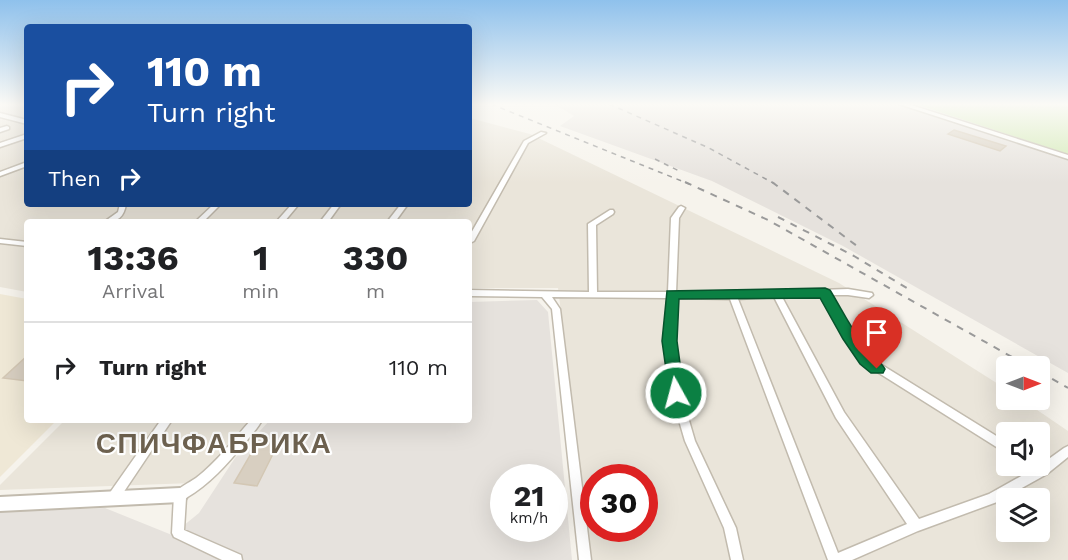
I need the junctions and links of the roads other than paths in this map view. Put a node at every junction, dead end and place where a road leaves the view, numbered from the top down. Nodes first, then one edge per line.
1 (984, 130) edge
2 (543, 133) dead end
3 (24, 137) edge
4 (0, 145) edge
5 (1068, 157) edge
6 (24, 165) edge
7 (0, 174) edge
8 (122, 207) edge
9 (215, 207) edge
10 (293, 207) edge
11 (336, 207) edge
12 (403, 207) edge
13 (681, 208) dead end
14 (610, 212) dead end
15 (112, 219) edge
16 (202, 219) edge
17 (283, 219) edge
18 (326, 219) edge
19 (393, 219) edge
20 (472, 237) edge
21 (0, 241) edge
22 (24, 244) edge
23 (472, 293) edge
24 (593, 293) junction
25 (825, 293) junction
26 (545, 294) junction
27 (672, 294) junction
28 (777, 295) junction
29 (869, 295) dead end
30 (733, 296) junction
31 (165, 423) edge
32 (253, 423) edge
33 (996, 442) edge
34 (1068, 451) edge
35 (1050, 461) edge
36 (1026, 476) edge
37 (180, 495) junction
38 (111, 500) junction
39 (0, 504) edge
40 (916, 526) junction
41 (236, 560) edge
42 (585, 560) edge
43 (737, 560) edge
44 (835, 560) edge

1 - 5 street
2 - 20 street
3 - 4 street
6 - 7 street
8 - 15 street
9 - 16 street
10 - 17 street
11 - 18 street
12 - 19 street
13 - 27 street
14 - 24 street
21 - 22 street
23 - 26 street
24 - 26 street
24 - 27 street
25 - 28 street
25 - 29 street
25 - 33 street
26 - 42 street
27 - 30 street
27 - 43 street
28 - 30 street
28 - 40 street
30 - 44 street
31 - 38 street
32 - 37 street
34 - 35 street
36 - 40 street
37 - 38 street
37 - 41 street
38 - 39 street
40 - 44 street

